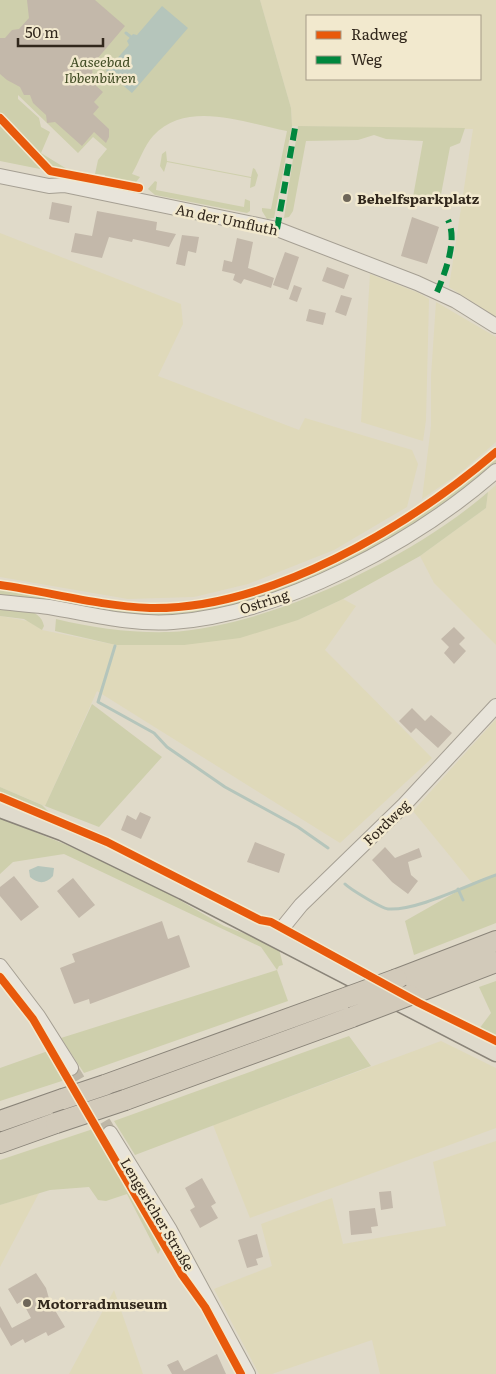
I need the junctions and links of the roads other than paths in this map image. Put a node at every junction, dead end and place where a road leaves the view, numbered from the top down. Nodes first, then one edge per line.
1 (0, 176) edge
2 (496, 326) edge
3 (496, 471) edge
4 (0, 602) edge
5 (496, 706) edge
6 (0, 808) edge
7 (275, 937) junction
8 (496, 941) edge
9 (496, 962) edge
10 (0, 966) edge
11 (496, 1053) edge
12 (71, 1068) tunnel mouth
13 (0, 1121) edge
14 (110, 1133) tunnel mouth
15 (0, 1143) edge
16 (248, 1374) edge

1 - 2 street, An der Umfluth
3 - 4 street, Ostring
5 - 7 street, Fordweg
6 - 7 main road
7 - 11 main road
8 - 13 highway, bridge
9 - 15 highway, bridge
10 - 12 street
14 - 16 street, Lengericher Straße

